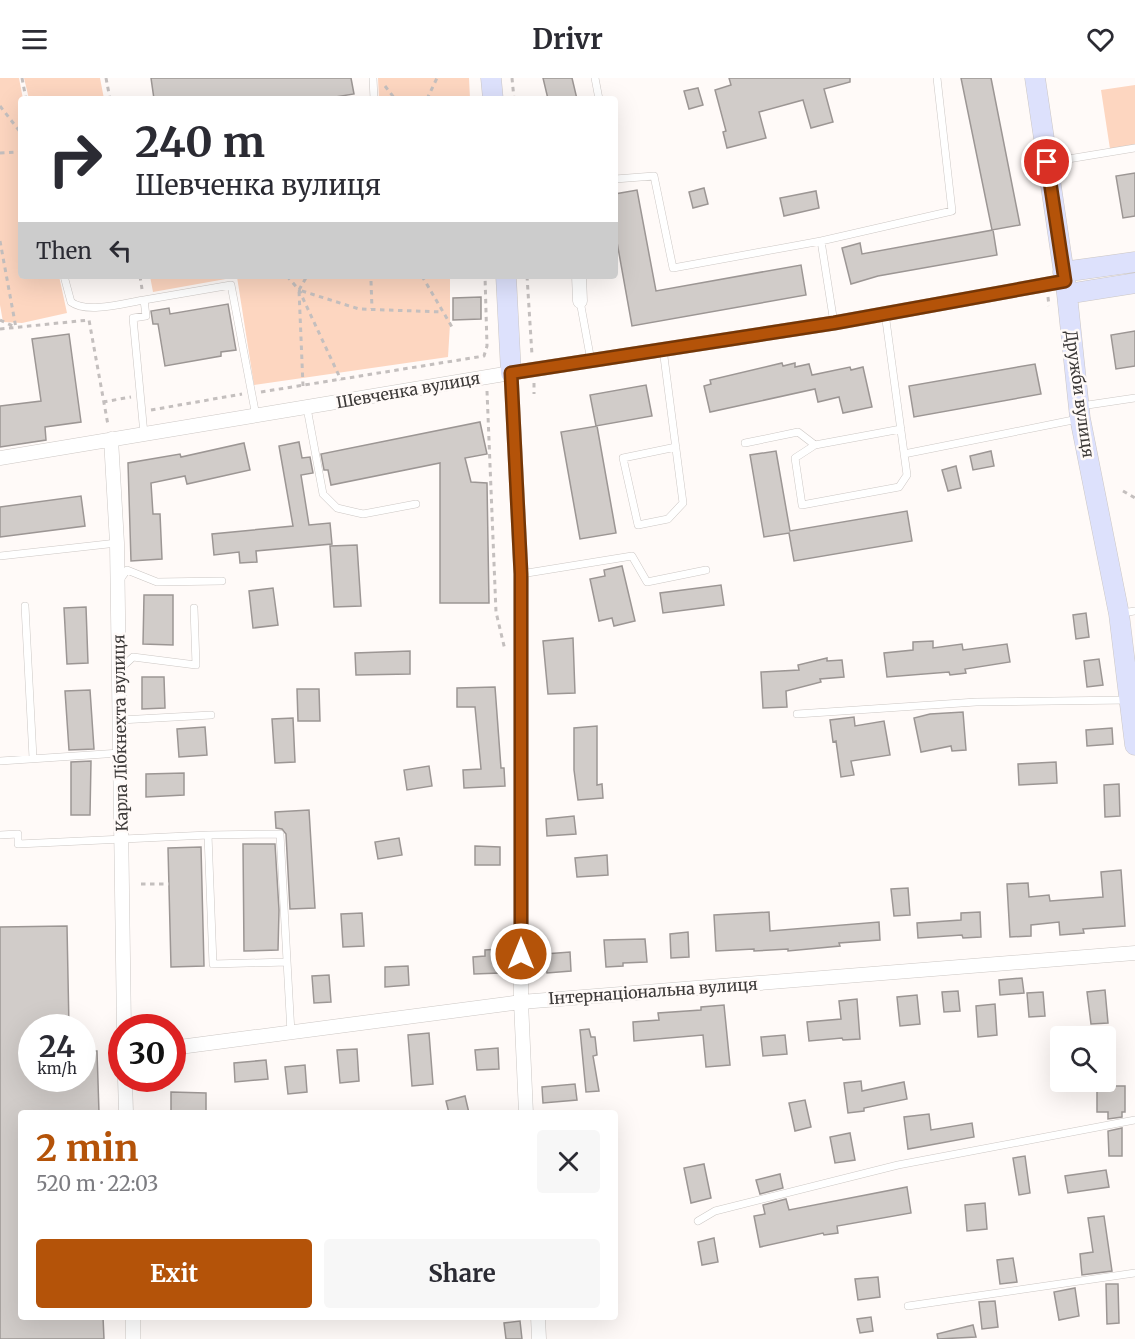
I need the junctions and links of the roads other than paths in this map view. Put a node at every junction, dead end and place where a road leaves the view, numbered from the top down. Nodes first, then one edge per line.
1 (373, 78) edge
2 (492, 78) edge
3 (595, 78) edge
4 (937, 78) edge
5 (1035, 78) edge
6 (374, 96) edge
7 (493, 96) edge
8 (598, 96) edge
9 (1135, 148) edge
10 (1047, 162) junction
11 (618, 179) edge
12 (820, 241) junction
13 (1135, 262) edge
14 (65, 279) edge
15 (506, 279) edge
16 (579, 279) edge
17 (1065, 282) junction
18 (1135, 283) edge
19 (144, 300) junction
20 (580, 301) joint
21 (885, 313) junction
22 (834, 323) junction
23 (663, 350) junction
24 (591, 361) junction
25 (511, 373) junction
26 (1135, 398) edge
27 (307, 408) junction
28 (1079, 412) junction
29 (256, 416) junction
30 (901, 429) junction
31 (144, 434) junction
32 (111, 439) junction
33 (745, 443) dead end
34 (815, 445) junction
35 (676, 447) junction
36 (904, 453) junction
37 (0, 458) edge
38 (416, 504) dead end
39 (117, 543) junction
40 (0, 556) edge
41 (706, 570) dead end
42 (521, 574) junction
43 (222, 581) dead end
44 (118, 583) junction
45 (25, 606) dead end
46 (194, 608) dead end
47 (1127, 613) edge
48 (119, 670) junction
49 (1130, 700) junction
50 (797, 714) dead end
51 (211, 715) dead end
52 (120, 720) junction
53 (1134, 722) edge
54 (1135, 745) edge
55 (120, 753) junction
56 (33, 758) junction
57 (0, 761) edge
58 (0, 835) edge
59 (208, 835) junction
60 (121, 839) junction
61 (1135, 953) edge
62 (287, 962) junction
63 (521, 1002) junction
64 (124, 1014) edge
65 (291, 1033) junction
66 (186, 1046) edge
67 (125, 1092) edge
68 (126, 1110) edge
69 (526, 1110) edge
70 (1135, 1120) edge
71 (698, 1221) dead end
72 (1135, 1273) edge
73 (908, 1305) dead end
74 (133, 1320) edge
75 (538, 1320) edge
76 (134, 1339) edge
77 (539, 1339) edge

1 - 6 lane
2 - 7 street
3 - 8 lane
4 - 12 lane
5 - 10 street, Дружби вулиця
9 - 10 lane
10 - 17 street, Дружби вулиця
11 - 12 lane
12 - 22 lane
13 - 17 street, Шевченка вулиця
14 - 19 lane
15 - 25 street
16 - 20 street
17 - 18 street, Шевченка вулиця
17 - 21 street, Шевченка вулиця
17 - 28 street, Дружби вулиця
19 - 29 lane
19 - 31 lane
20 - 24 lane
21 - 22 street, Шевченка вулиця
21 - 30 lane
22 - 23 street, Шевченка вулиця
23 - 24 street, Шевченка вулиця
23 - 35 lane
24 - 25 street, Шевченка вулиця
25 - 27 street, Шевченка вулиця
25 - 42 street
26 - 28 lane
27 - 29 street, Шевченка вулиця
27 - 38 lane
28 - 36 lane
28 - 47 street, Дружби вулиця
29 - 31 street, Шевченка вулиця
30 - 34 lane
30 - 36 lane
31 - 32 street, Шевченка вулиця
32 - 37 street, Шевченка вулиця
32 - 39 street, Карла Лібкнехта вулиця
33 - 34 lane
34 - 36 lane
35 - 35 lane
39 - 40 lane
39 - 44 street, Карла Лібкнехта вулиця
41 - 42 lane
42 - 63 street
43 - 44 lane
44 - 48 street, Карла Лібкнехта вулиця
45 - 56 lane
46 - 48 lane
47 - 49 street, Дружби вулиця
48 - 52 street, Карла Лібкнехта вулиця
49 - 50 lane
49 - 53 street, Дружби вулиця
51 - 52 lane
52 - 55 street, Карла Лібкнехта вулиця
53 - 54 street, Дружби вулиця
55 - 56 lane
55 - 60 street, Карла Лібкнехта вулиця
56 - 57 lane
58 - 60 lane
59 - 60 lane
59 - 62 lane
59 - 62 lane
60 - 64 street, Карла Лібкнехта вулиця
61 - 63 street, Інтернаціональна вулиця
62 - 65 lane
63 - 65 street, Інтернаціональна вулиця
63 - 69 street
65 - 66 street, Інтернаціональна вулиця
67 - 68 street
70 - 71 lane
72 - 73 lane
74 - 76 street
75 - 77 street

